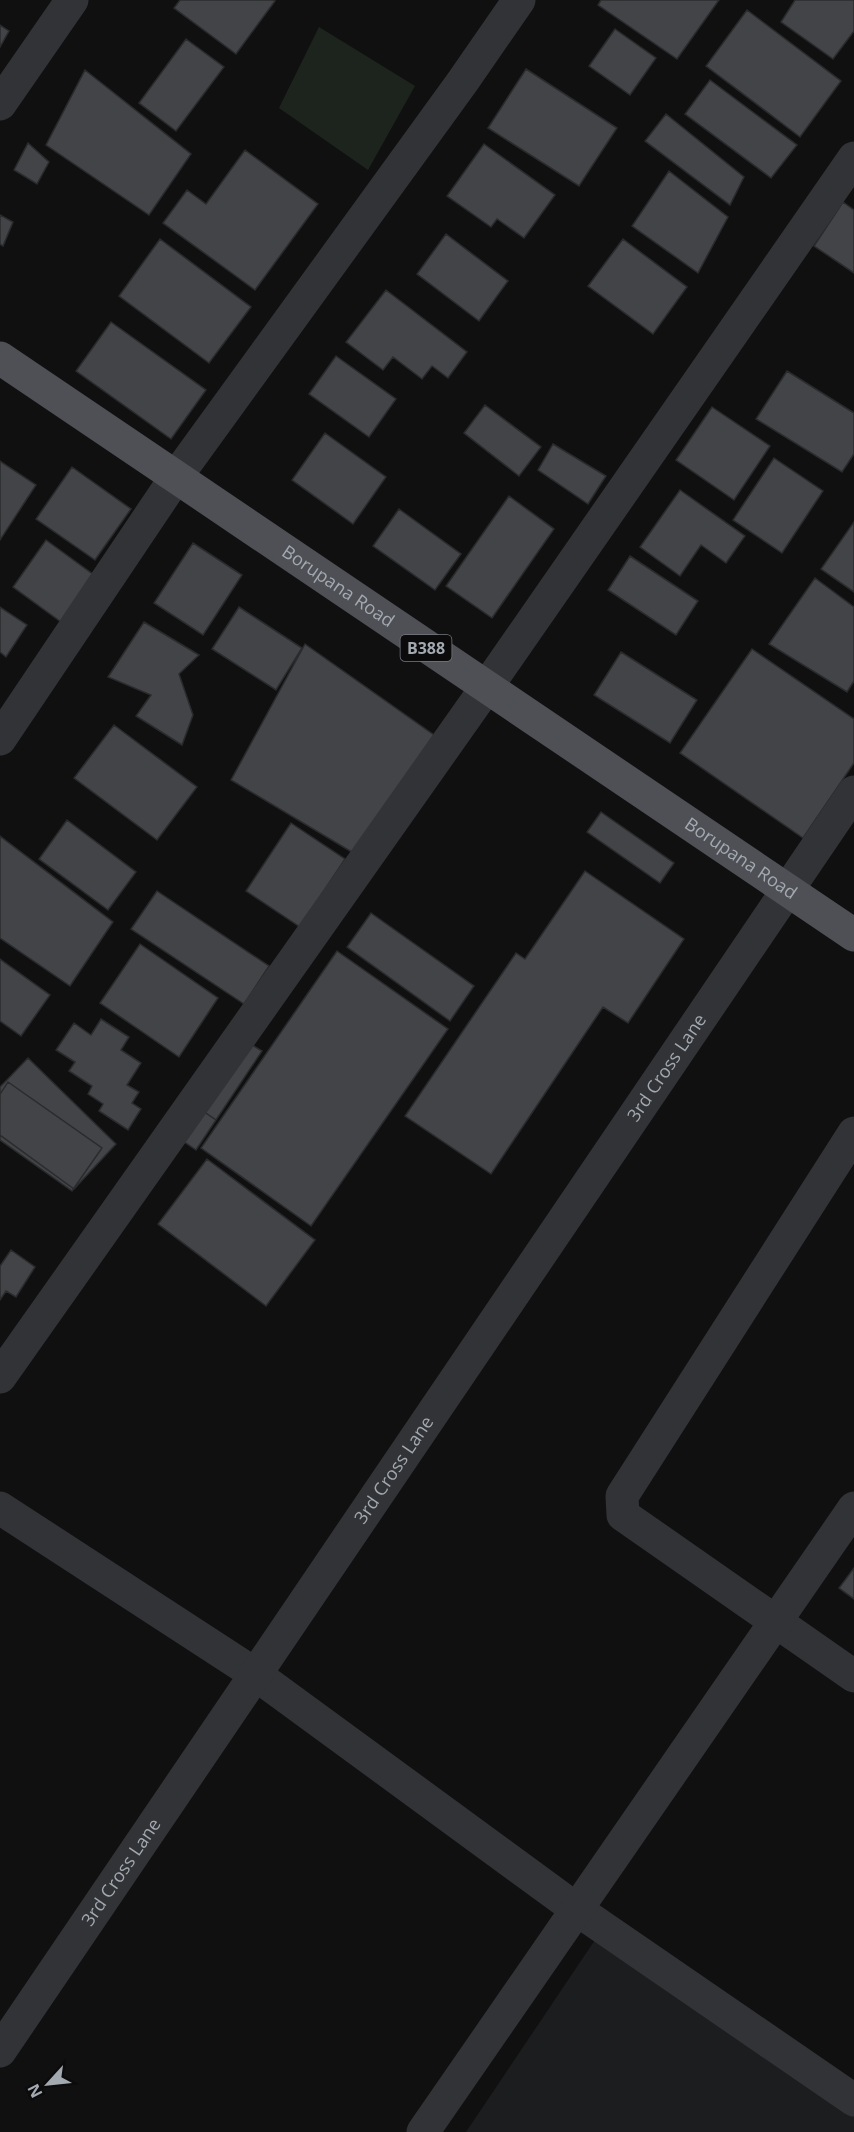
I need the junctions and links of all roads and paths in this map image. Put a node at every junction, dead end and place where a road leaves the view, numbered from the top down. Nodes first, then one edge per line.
1 (72, 0) edge
2 (519, 0) edge
3 (0, 104) edge
4 (854, 158) edge
5 (0, 358) edge
6 (176, 477) junction
7 (486, 688) junction
8 (0, 739) edge
9 (854, 792) edge
10 (786, 889) junction
11 (854, 935) edge
12 (854, 1133) edge
13 (0, 1377) edge
14 (0, 1508) edge
15 (854, 1508) edge
16 (776, 1622) junction
17 (255, 1674) junction
18 (854, 1676) edge
19 (576, 1909) junction
20 (0, 2051) edge
21 (854, 2100) edge
22 (423, 2132) edge

1 - 3 street
2 - 6 street
4 - 7 street
5 - 6 main road, Borupana Road / B388
6 - 7 main road, Borupana Road / B388
6 - 8 street
7 - 10 main road, Borupana Road / B388
7 - 13 street
9 - 10 street, 3rd Cross Lane
10 - 11 main road, Borupana Road / B388
10 - 17 street, 3rd Cross Lane
12 - 16 street
14 - 17 street
15 - 16 street
16 - 18 street
16 - 19 street
17 - 19 street
17 - 20 street, 3rd Cross Lane
19 - 21 street
19 - 22 street

